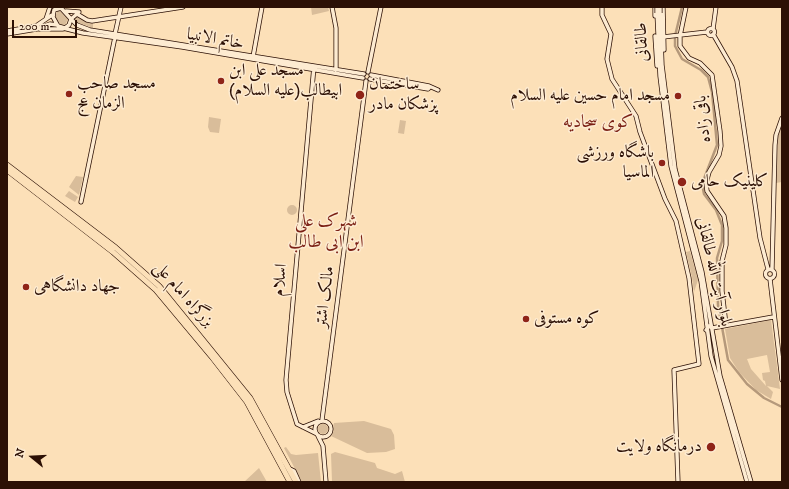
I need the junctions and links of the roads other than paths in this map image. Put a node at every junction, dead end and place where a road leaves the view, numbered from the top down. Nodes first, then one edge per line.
1 (50, 7) edge
2 (121, 7) edge
3 (183, 7) edge
4 (262, 7) edge
5 (332, 7) edge
6 (381, 7) edge
7 (602, 7) edge
8 (686, 7) edge
9 (716, 7) edge
10 (64, 9) edge
11 (659, 9) edge
12 (53, 11) edge
13 (119, 16) junction
14 (71, 19) junction
15 (94, 20) junction
16 (44, 22) junction
17 (76, 24) junction
18 (57, 25) junction
19 (63, 28) junction
20 (37, 29) junction
21 (713, 29) junction
22 (70, 30) junction
23 (7, 32) edge
24 (707, 32) junction
25 (713, 34) junction
26 (115, 35) junction
27 (678, 36) junction
28 (663, 37) junction
29 (253, 58) junction
30 (314, 68) junction
31 (336, 70) junction
32 (368, 75) junction
33 (661, 76) junction
34 (364, 80) junction
35 (438, 90) dead end
36 (782, 118) edge
37 (7, 165) edge
38 (7, 170) edge
39 (80, 202) dead end
40 (770, 269) junction
41 (773, 317) junction
42 (704, 318) junction
43 (694, 320) junction
44 (726, 325) junction
45 (714, 328) junction
46 (706, 330) junction
47 (717, 355) junction
48 (711, 356) junction
49 (782, 380) edge
50 (320, 420) junction
51 (303, 427) junction
52 (317, 435) junction
53 (326, 437) junction
54 (323, 446) junction
55 (288, 468) junction
56 (290, 482) edge
57 (296, 482) edge
58 (299, 482) edge
59 (326, 482) edge
60 (678, 482) edge
61 (747, 482) edge
62 (751, 482) edge

1 - 16 street
2 - 13 street
3 - 13 street
4 - 29 street
5 - 31 street
6 - 32 street
7 - 43 street
8 - 27 street
9 - 21 street
10 - 12 street
10 - 14 street
10 - 15 street
11 - 28 street, طالقانی
11 - 33 street, بلوار آیت الله طالقانی
11 - 33 street, طالقانی
12 - 16 street
12 - 18 street
13 - 15 street
13 - 26 street
14 - 15 street
14 - 17 street, خاتم الانبیا
14 - 19 street
16 - 23 street
17 - 22 street
17 - 26 street, خاتم الانبیا
18 - 19 street
18 - 20 street
19 - 22 street, خاتم الانبیا
20 - 22 street
20 - 23 street
21 - 24 street
21 - 25 street
22 - 26 street, خاتم الانبیا
24 - 25 street
24 - 27 street
25 - 40 street
26 - 29 street, خاتم الانبیا
26 - 39 street
27 - 28 street
27 - 44 street, باقی زاده
28 - 33 street, طالقانی
29 - 30 street, خاتم الانبیا
30 - 31 street, خاتم الانبیا
30 - 34 street, خاتم الانبیا
30 - 51 street, اسلام
31 - 32 street, خاتم الانبیا
32 - 34 street, مالک اشتر
32 - 34 street
32 - 35 street, خاتم الانبیا
33 - 42 street, بلوار آیت الله طالقانی
33 - 45 street, بلوار آیت الله طالقانی
34 - 50 street, مالک اشتر
36 - 40 street
37 - 55 highway, بزرگراه امام علی
38 - 56 highway, بزرگراه امام علی
40 - 41 street
41 - 44 street
41 - 49 street
42 - 43 street
42 - 46 street, بلوار آیت الله طالقانی
43 - 60 street
44 - 45 street
45 - 46 street
45 - 47 street, بلوار آیت الله طالقانی
46 - 48 street, بلوار آیت الله طالقانی
47 - 48 street
47 - 62 street, بلوار آیت الله طالقانی
48 - 61 street, بلوار آیت الله طالقانی
50 - 51 street
50 - 52 street
50 - 53 street
51 - 52 street
52 - 53 street
52 - 54 street
53 - 54 street
54 - 59 street
55 - 57 highway, بزرگراه امام علی
55 - 58 street

